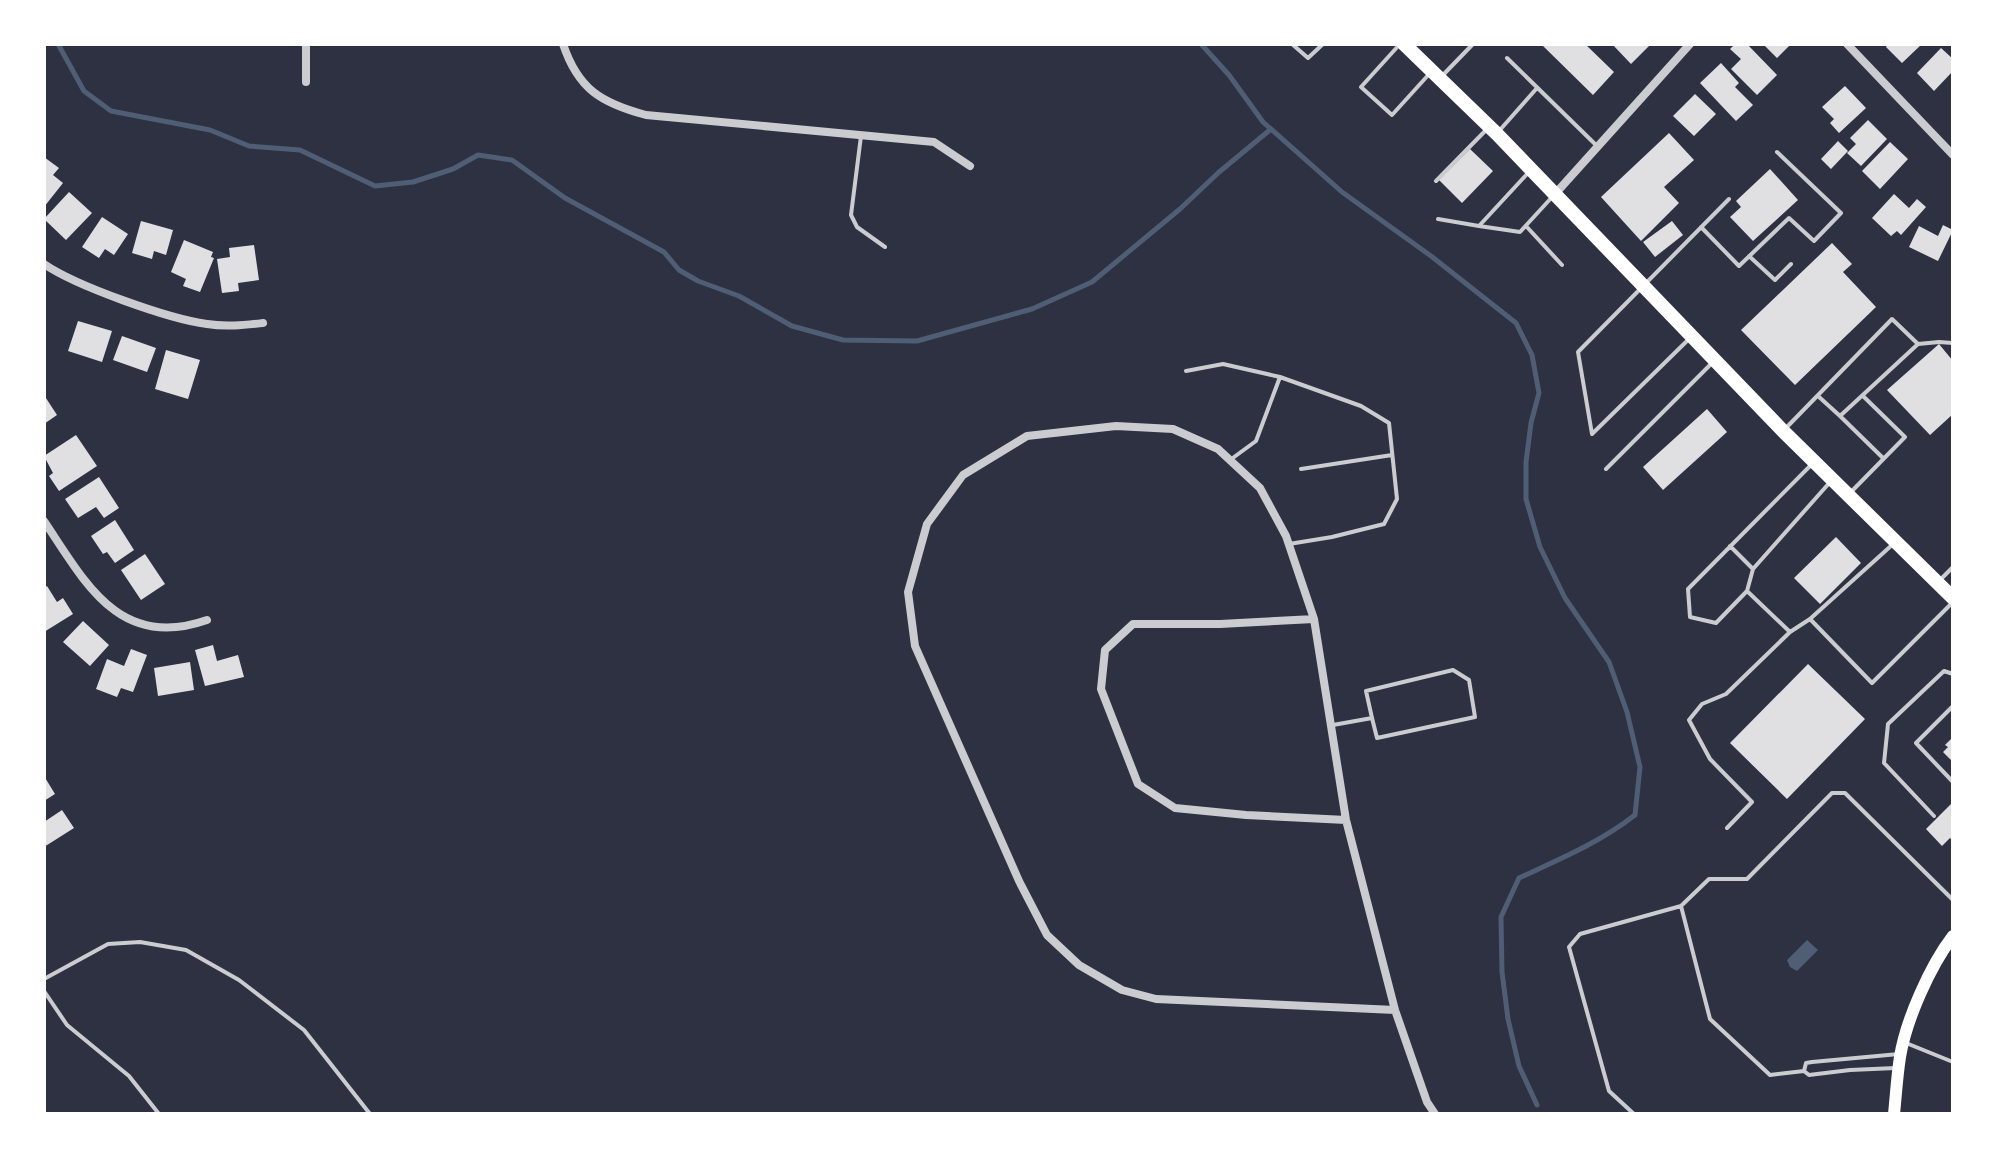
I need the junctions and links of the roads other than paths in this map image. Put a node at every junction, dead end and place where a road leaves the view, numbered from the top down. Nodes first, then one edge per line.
1 (306, 44) edge
2 (563, 44) edge
3 (1292, 44) edge
4 (1323, 44) edge
5 (1402, 44) edge
6 (1473, 44) edge
7 (1690, 44) edge
8 (1847, 44) edge
9 (1507, 58) dead end
10 (1436, 74) junction
11 (306, 82) dead end
12 (1537, 88) junction
13 (1494, 130) junction
14 (861, 134) junction
15 (1598, 147) junction
16 (1777, 152) dead end
17 (1953, 155) edge
18 (970, 166) dead end
19 (1531, 169) junction
20 (1436, 181) dead end
21 (1555, 194) junction
22 (1729, 199) dead end
23 (1438, 219) dead end
24 (1479, 226) junction
25 (1526, 226) junction
26 (1701, 227) junction
27 (885, 247) dead end
28 (1749, 256) junction
29 (44, 264) edge
30 (1791, 264) dead end
31 (1562, 265) dead end
32 (1643, 286) junction
33 (263, 323) dead end
34 (1691, 336) junction
35 (1953, 343) edge
36 (1918, 344) junction
37 (1715, 361) junction
38 (1186, 371) dead end
39 (1280, 377) junction
40 (1818, 396) junction
41 (1863, 396) junction
42 (1840, 416) junction
43 (1783, 431) junction
44 (1392, 455) junction
45 (1883, 458) junction
46 (1230, 460) junction
47 (1814, 461) junction
48 (1301, 469) dead end
49 (1606, 469) dead end
50 (1832, 479) junction
51 (1848, 494) junction
52 (44, 521) edge
53 (1288, 540) junction
54 (1895, 541) junction
55 (1730, 546) junction
56 (1953, 567) edge
57 (1753, 569) junction
58 (1937, 582) junction
59 (1747, 591) junction
60 (1953, 600) edge
61 (1314, 619) junction
62 (1810, 619) junction
63 (207, 620) dead end
64 (1790, 632) junction
65 (1953, 674) edge
66 (1953, 706) edge
67 (1372, 718) junction
68 (1331, 725) junction
69 (1953, 782) edge
70 (1934, 816) dead end
71 (1346, 820) junction
72 (1727, 828) dead end
73 (1953, 900) edge
74 (1681, 906) junction
75 (1953, 936) edge
76 (44, 979) edge
77 (44, 991) edge
78 (1395, 1010) junction
79 (1901, 1055) junction
80 (1953, 1062) edge
81 (1804, 1071) junction
82 (159, 1114) edge
83 (370, 1114) edge
84 (1435, 1114) edge
85 (1634, 1114) edge
86 (1894, 1114) edge

1 - 11 street
2 - 14 street
3 - 4 lane
5 - 10 main road
5 - 10 lane
6 - 10 lane
7 - 15 street
8 - 17 street
9 - 12 lane
10 - 13 main road
12 - 13 lane
12 - 15 lane
13 - 19 main road
13 - 20 lane
14 - 18 street
14 - 27 lane
15 - 21 street
16 - 28 lane
19 - 21 main road
19 - 24 lane
21 - 25 lane
21 - 32 main road
22 - 26 lane
23 - 24 lane
24 - 25 lane
25 - 31 lane
26 - 28 lane
26 - 32 lane
28 - 30 lane
29 - 33 street
32 - 34 main road
32 - 34 lane
34 - 37 main road
35 - 36 lane
36 - 40 lane
36 - 41 lane
37 - 43 main road
37 - 49 lane
38 - 39 lane
39 - 44 lane
39 - 46 lane
40 - 42 lane
40 - 43 lane
41 - 42 lane
41 - 45 lane
42 - 45 lane
43 - 47 main road
44 - 48 lane
44 - 53 lane
45 - 51 lane
46 - 53 street
46 - 78 street
47 - 50 main road
47 - 55 lane
50 - 51 main road
50 - 57 lane
51 - 54 main road
52 - 63 street
53 - 61 street
54 - 58 main road
54 - 62 lane
55 - 57 lane
55 - 59 lane
56 - 58 lane
57 - 59 lane
58 - 60 main road
59 - 64 lane
60 - 62 lane
61 - 68 street
61 - 71 street
62 - 64 lane
64 - 72 lane
65 - 70 lane
66 - 69 lane
67 - 67 lane
67 - 68 lane
68 - 71 street
71 - 78 street
73 - 74 lane
74 - 81 lane
74 - 85 lane
75 - 79 main road
76 - 83 lane
77 - 82 lane
78 - 84 street
79 - 80 lane
79 - 81 lane
79 - 81 lane
79 - 86 main road

